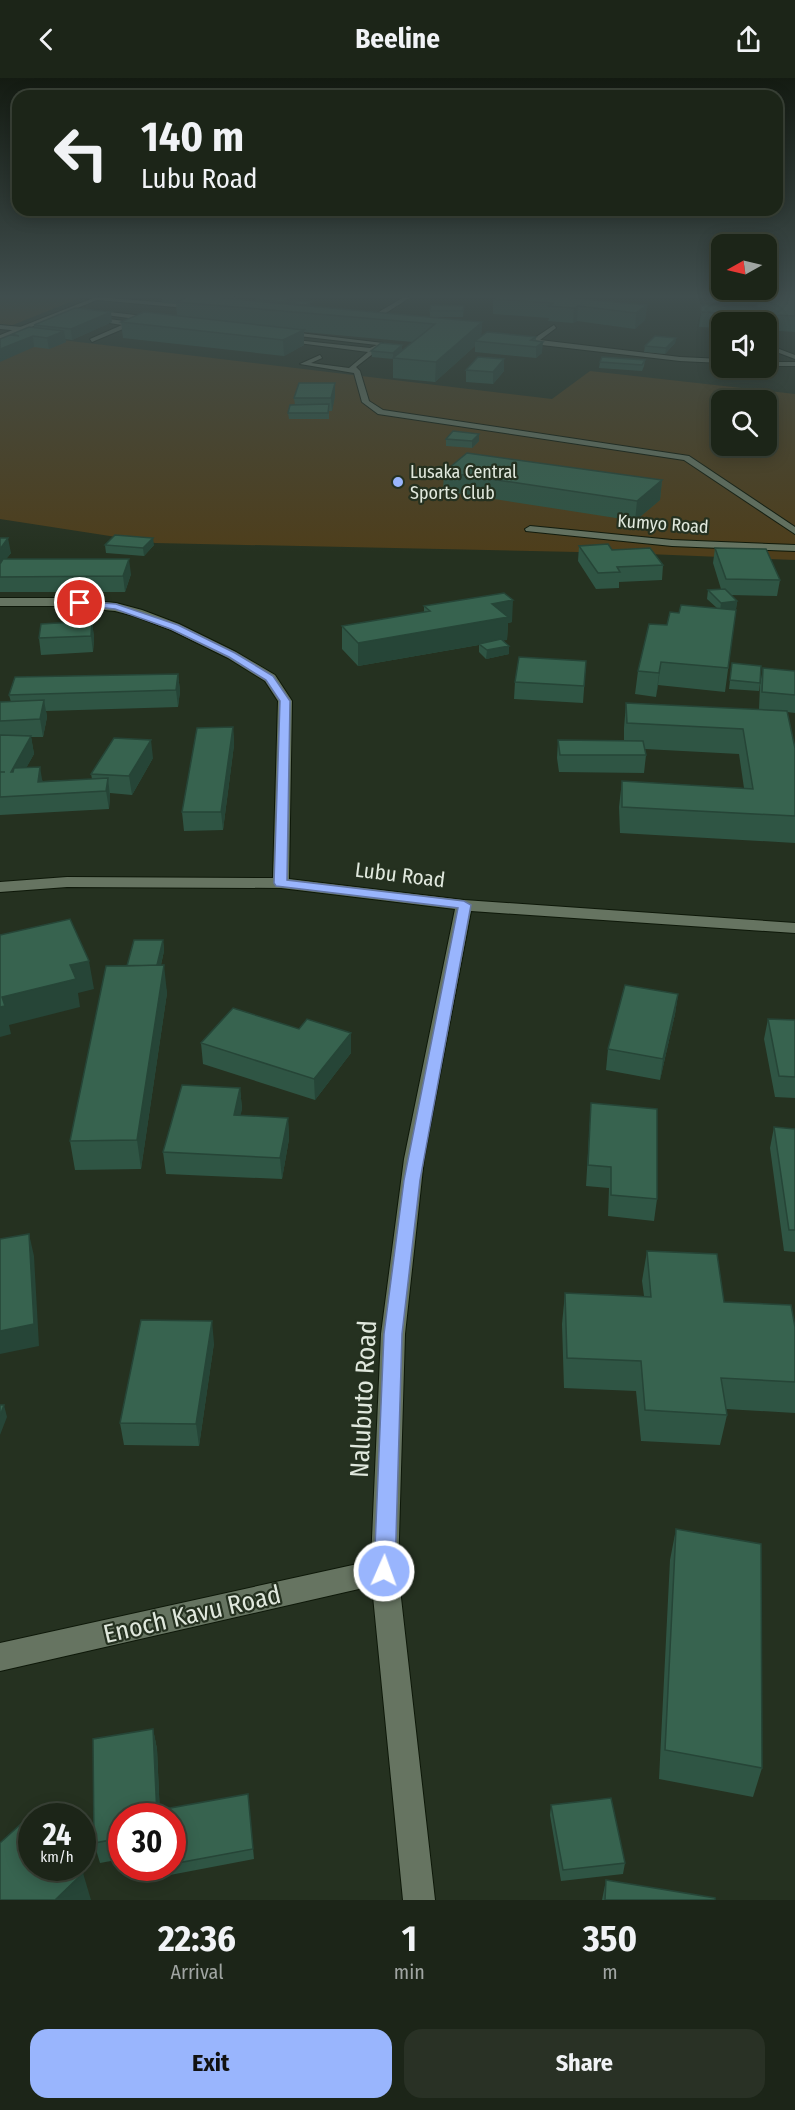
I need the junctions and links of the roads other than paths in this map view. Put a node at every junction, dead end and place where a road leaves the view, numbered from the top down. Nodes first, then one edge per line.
1 (361, 382) edge
2 (530, 529) dead end
3 (795, 531) edge
4 (795, 548) edge
5 (0, 602) edge
6 (281, 883) junction
7 (0, 887) edge
8 (464, 905) junction
9 (795, 928) edge
10 (384, 1571) junction
11 (0, 1657) edge
12 (419, 1900) edge

1 - 3 lane
2 - 4 street, Kumyo Road
5 - 6 street
6 - 7 street, Lubu Road
6 - 8 street, Lubu Road
8 - 9 street, Lubu Road
8 - 10 street, Nalubuto Road
10 - 11 street, Enoch Kavu Road
10 - 12 street, Nalubuto Road

